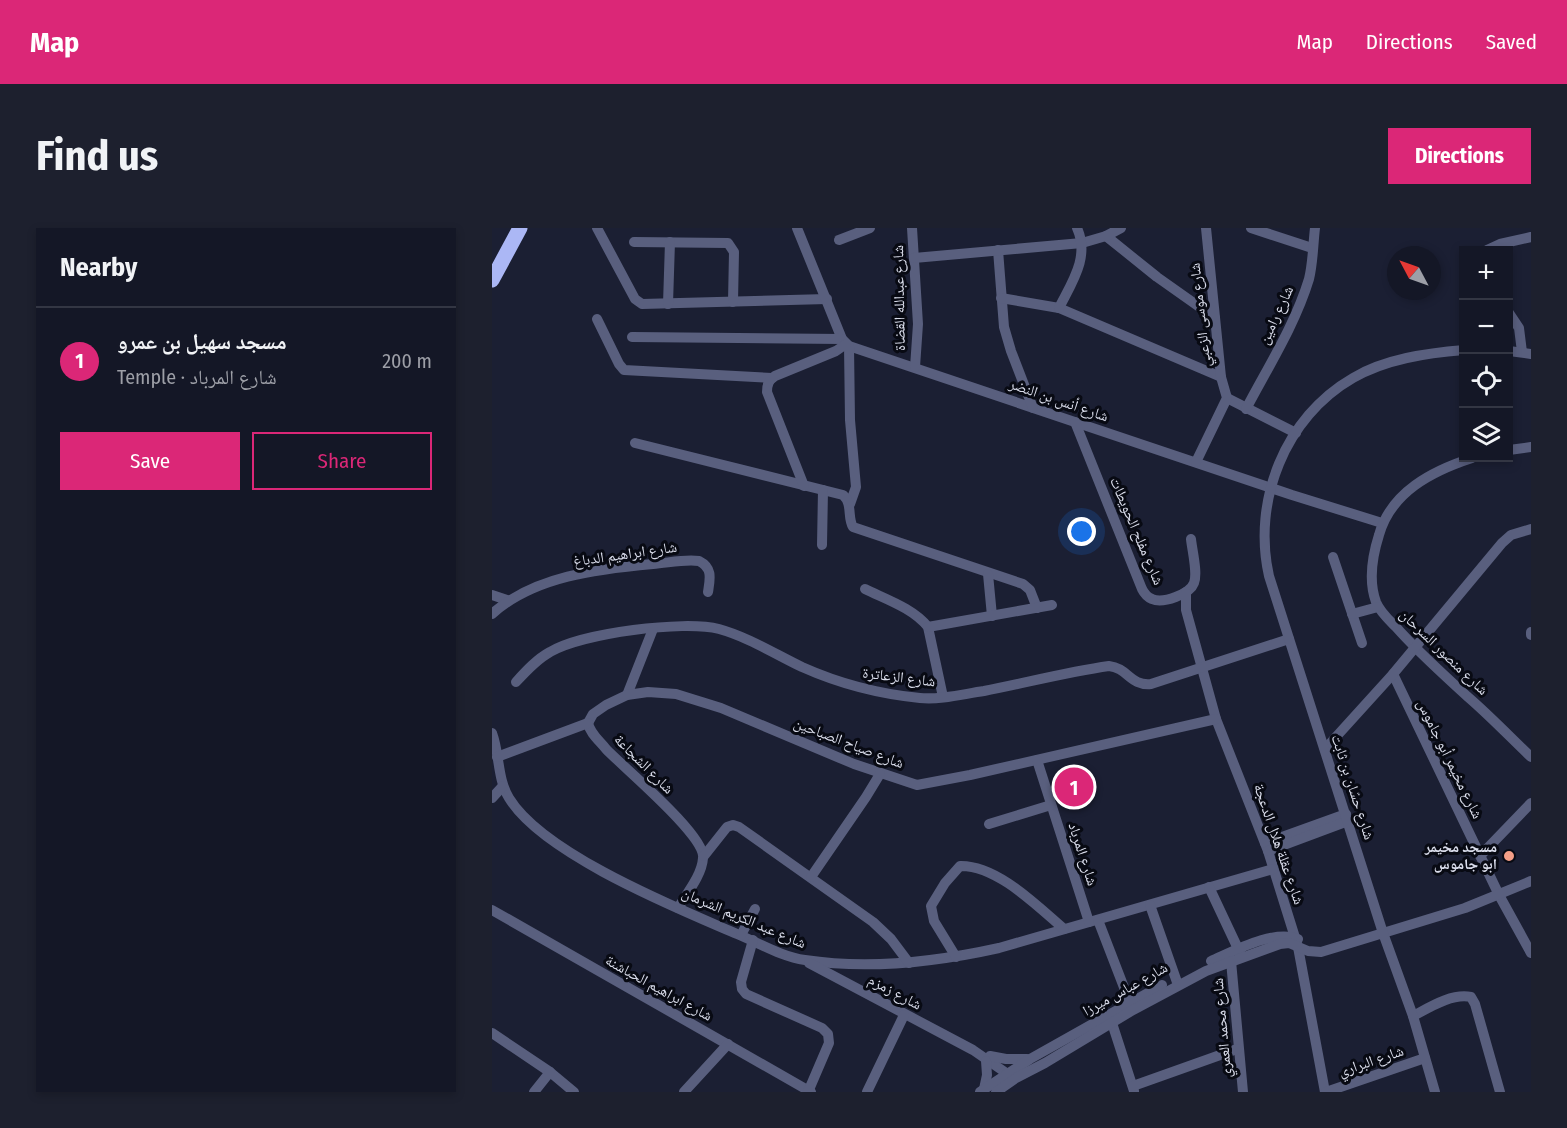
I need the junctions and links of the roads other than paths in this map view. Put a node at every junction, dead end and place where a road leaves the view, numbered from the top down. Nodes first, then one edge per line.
1 (520, 228) edge
2 (597, 228) edge
3 (797, 228) edge
4 (870, 228) edge
5 (912, 228) edge
6 (1077, 228) edge
7 (1121, 228) edge
8 (1206, 228) edge
9 (1253, 228) edge
10 (1315, 228) edge
11 (1106, 236) junction
12 (1531, 237) edge
13 (839, 240) dead end
14 (634, 242) dead end
15 (670, 242) junction
16 (1082, 243) junction
17 (1496, 246) edge
18 (1312, 248) junction
19 (998, 250) junction
20 (914, 258) junction
21 (492, 280) edge
22 (1001, 298) junction
23 (826, 299) junction
24 (733, 302) junction
25 (668, 304) junction
26 (1059, 308) junction
27 (1215, 318) junction
28 (597, 319) dead end
29 (1513, 319) edge
30 (632, 337) dead end
31 (845, 343) junction
32 (1459, 351) edge
33 (1527, 353) edge
34 (915, 367) junction
35 (1221, 377) junction
36 (772, 378) junction
37 (1227, 398) junction
38 (1034, 408) junction
39 (1246, 409) junction
40 (1075, 422) junction
41 (1296, 433) junction
42 (635, 443) dead end
43 (1531, 447) edge
44 (1513, 449) edge
45 (1196, 462) junction
46 (1462, 462) edge
47 (804, 486) junction
48 (1270, 487) junction
49 (823, 490) junction
50 (850, 504) junction
51 (1382, 523) junction
52 (1531, 529) edge
53 (1191, 539) dead end
54 (822, 545) dead end
55 (1333, 557) dead end
56 (988, 574) junction
57 (865, 589) dead end
58 (708, 592) dead end
59 (1186, 592) junction
60 (492, 595) edge
61 (1172, 597) junction
62 (507, 600) junction
63 (1052, 605) dead end
64 (1378, 606) junction
65 (1037, 608) junction
66 (1186, 610) junction
67 (492, 614) edge
68 (1352, 614) junction
69 (992, 616) junction
70 (928, 627) junction
71 (653, 628) junction
72 (1289, 639) junction
73 (1362, 643) dead end
74 (1414, 647) junction
75 (1202, 667) junction
76 (1393, 674) junction
77 (516, 682) dead end
78 (627, 695) junction
79 (943, 697) junction
80 (1216, 719) junction
81 (588, 723) junction
82 (492, 733) edge
83 (1325, 749) junction
84 (1531, 756) edge
85 (497, 757) junction
86 (1037, 760) junction
87 (880, 774) junction
88 (503, 786) junction
89 (492, 798) edge
90 (1531, 803) edge
91 (1051, 805) junction
92 (1347, 817) junction
93 (989, 824) dead end
94 (1266, 847) junction
95 (704, 856) junction
96 (1480, 856) junction
97 (1273, 869) junction
98 (811, 878) junction
99 (1531, 881) edge
100 (1209, 887) junction
101 (1499, 895) junction
102 (1150, 905) junction
103 (678, 908) junction
104 (755, 909) dead end
105 (492, 910) edge
106 (1094, 921) junction
107 (1064, 929) junction
108 (1383, 933) junction
109 (741, 935) junction
110 (753, 940) junction
111 (1296, 942) junction
112 (1531, 953) edge
113 (1237, 955) junction
114 (956, 957) junction
115 (803, 960) junction
116 (909, 963) junction
117 (1176, 982) junction
118 (1130, 1003) junction
119 (904, 1015) junction
120 (1413, 1016) junction
121 (1112, 1023) junction
122 (492, 1033) edge
123 (728, 1044) junction
124 (1238, 1049) junction
125 (988, 1058) junction
126 (1425, 1058) junction
127 (1030, 1059) junction
128 (550, 1072) junction
129 (1012, 1075) junction
130 (1134, 1089) edge
131 (982, 1090) edge
132 (534, 1092) edge
133 (574, 1092) edge
134 (684, 1092) edge
135 (809, 1092) edge
136 (867, 1092) edge
137 (996, 1092) edge
138 (1243, 1092) edge
139 (1326, 1092) edge
140 (1435, 1092) edge
141 (1500, 1092) edge

1 - 21 highway
2 - 25 street
3 - 23 street
4 - 13 street
5 - 20 street, شارع عبدالله القضاة
6 - 16 street
7 - 11 street
8 - 27 street, شارع موسى الزعبي
9 - 18 street
10 - 18 street, شارع رامين
11 - 16 street
11 - 27 street
12 - 17 street
14 - 15 street
15 - 24 street
15 - 25 street
16 - 19 street
16 - 26 street
18 - 39 street, شارع رامين
19 - 20 street
19 - 22 street
20 - 34 street, شارع عبدالله القضاة
22 - 26 street
22 - 38 street
23 - 24 street
23 - 31 street
24 - 25 street
26 - 35 street
27 - 35 street, شارع موسى الزعبي
28 - 36 street
29 - 33 street
30 - 31 street, شارع أنس بن النضر
31 - 34 street, شارع أنس بن النضر
31 - 36 street
31 - 50 street
32 - 41 street, شارع حسّان بن ثابت
34 - 38 street, شارع أنس بن النضر
35 - 37 street, شارع موسى الزعبي
36 - 47 street
37 - 39 street
37 - 45 street
38 - 40 street, شارع أنس بن النضر
39 - 41 street
40 - 45 street, شارع أنس بن النضر
40 - 61 street, شارع مفلح الحويطات
41 - 48 street, شارع حسّان بن ثابت
42 - 47 street
43 - 44 street
45 - 48 street, شارع أنس بن النضر
46 - 51 street, شارع منصور السرحان
47 - 49 street
48 - 51 street, شارع أنس بن النضر
48 - 72 street, شارع حسّان بن ثابت
49 - 50 street
49 - 54 street
50 - 56 street
51 - 64 street, شارع منصور السرحان
52 - 74 street
53 - 59 street, شارع مفلح الحويطات
55 - 68 street
56 - 65 street
56 - 69 street
57 - 70 street
58 - 62 street, شارع ابراهيم الدباغ
59 - 61 street, شارع مفلح الحويطات
59 - 66 street, شارع عقلة هلال الدعجة
60 - 62 street
61 - 66 street
62 - 67 street, شارع ابراهيم الدباغ
63 - 65 street
64 - 68 street
64 - 74 street, شارع منصور السرحان
65 - 69 street
66 - 75 street, شارع عقلة هلال الدعجة
68 - 73 street
69 - 70 street
70 - 79 street
71 - 77 street, شارع الزعاترة
71 - 78 street
71 - 79 street, شارع الزعاترة
72 - 75 street, شارع الزعاترة
72 - 83 street, شارع حسّان بن ثابت
74 - 76 street
74 - 84 street, شارع منصور السرحان
75 - 79 street, شارع الزعاترة
75 - 80 street, شارع عقلة هلال الدعجة
76 - 83 street
76 - 96 street, شارع مخيمر أبو جاموس
78 - 81 street, شارع صياح الصباحين
78 - 87 street, شارع صياح الصباحين
80 - 86 street, شارع صياح الصباحين
80 - 94 street, شارع عقلة هلال الدعجة
81 - 85 street
81 - 95 street, شارع الشجاعة
82 - 85 street, شارع عبد الكريم الشرمان
83 - 92 street, شارع حسّان بن ثابت
85 - 88 street, شارع عبد الكريم الشرمان
86 - 87 street, شارع صياح الصباحين
86 - 91 street, شارع المرباد
87 - 98 street
88 - 89 street
88 - 103 street, شارع عبد الكريم الشرمان
90 - 96 street
91 - 93 street
91 - 106 street, شارع المرباد
92 - 94 street
92 - 108 street, شارع حسّان بن ثابت
94 - 97 street, شارع عقلة هلال الدعجة
95 - 98 street
95 - 103 street
96 - 101 street, شارع مخيمر أبو جاموس
97 - 100 street, شارع عبد الكريم الشرمان
97 - 111 street, شارع عقلة هلال الدعجة
98 - 116 street
99 - 101 street, شارع عباس ميرزا
100 - 102 street, شارع عبد الكريم الشرمان
100 - 113 street
101 - 108 street, شارع عباس ميرزا
101 - 112 street, شارع مخيمر أبو جاموس
102 - 106 street, شارع عبد الكريم الشرمان
102 - 117 street
103 - 109 street, شارع عبد الكريم الشرمان
104 - 109 street
105 - 123 street, شارع ابراهيم الحباشنة
106 - 107 street, شارع عبد الكريم الشرمان
106 - 118 street, شارع المرباد
107 - 114 street, شارع عبد الكريم الشرمان
107 - 114 street
108 - 111 street, شارع عباس ميرزا
108 - 120 street, شارع حسّان بن ثابت
109 - 110 street, شارع عبد الكريم الشرمان
110 - 115 street, شارع عبد الكريم الشرمان
110 - 135 street
111 - 113 street, شارع عباس ميرزا
111 - 139 street, شارع عقلة هلال الدعجة
113 - 117 street, شارع عباس ميرزا
113 - 124 street, شارع محمد العمري
114 - 116 street, شارع عبد الكريم الشرمان
115 - 116 street, شارع عبد الكريم الشرمان
115 - 119 street, شارع زمزم
117 - 118 street, شارع عباس ميرزا
117 - 121 street, شارع عباس ميرزا
118 - 127 street, شارع عباس ميرزا
119 - 125 street, شارع زمزم
119 - 136 street
120 - 126 street, شارع حسّان بن ثابت
120 - 141 street
121 - 129 street, شارع عباس ميرزا
121 - 130 street
122 - 128 street
123 - 134 street
123 - 135 street, شارع ابراهيم الحباشنة
124 - 130 street
124 - 138 street, شارع محمد العمري
125 - 127 street
125 - 129 street, شارع زمزم
125 - 131 street
126 - 139 street, شارع البراري
126 - 140 street, شارع حسّان بن ثابت
127 - 129 street, شارع عباس ميرزا
128 - 132 street
128 - 133 street
129 - 131 street, شارع عباس ميرزا
129 - 137 street, شارع عباس ميرزا

